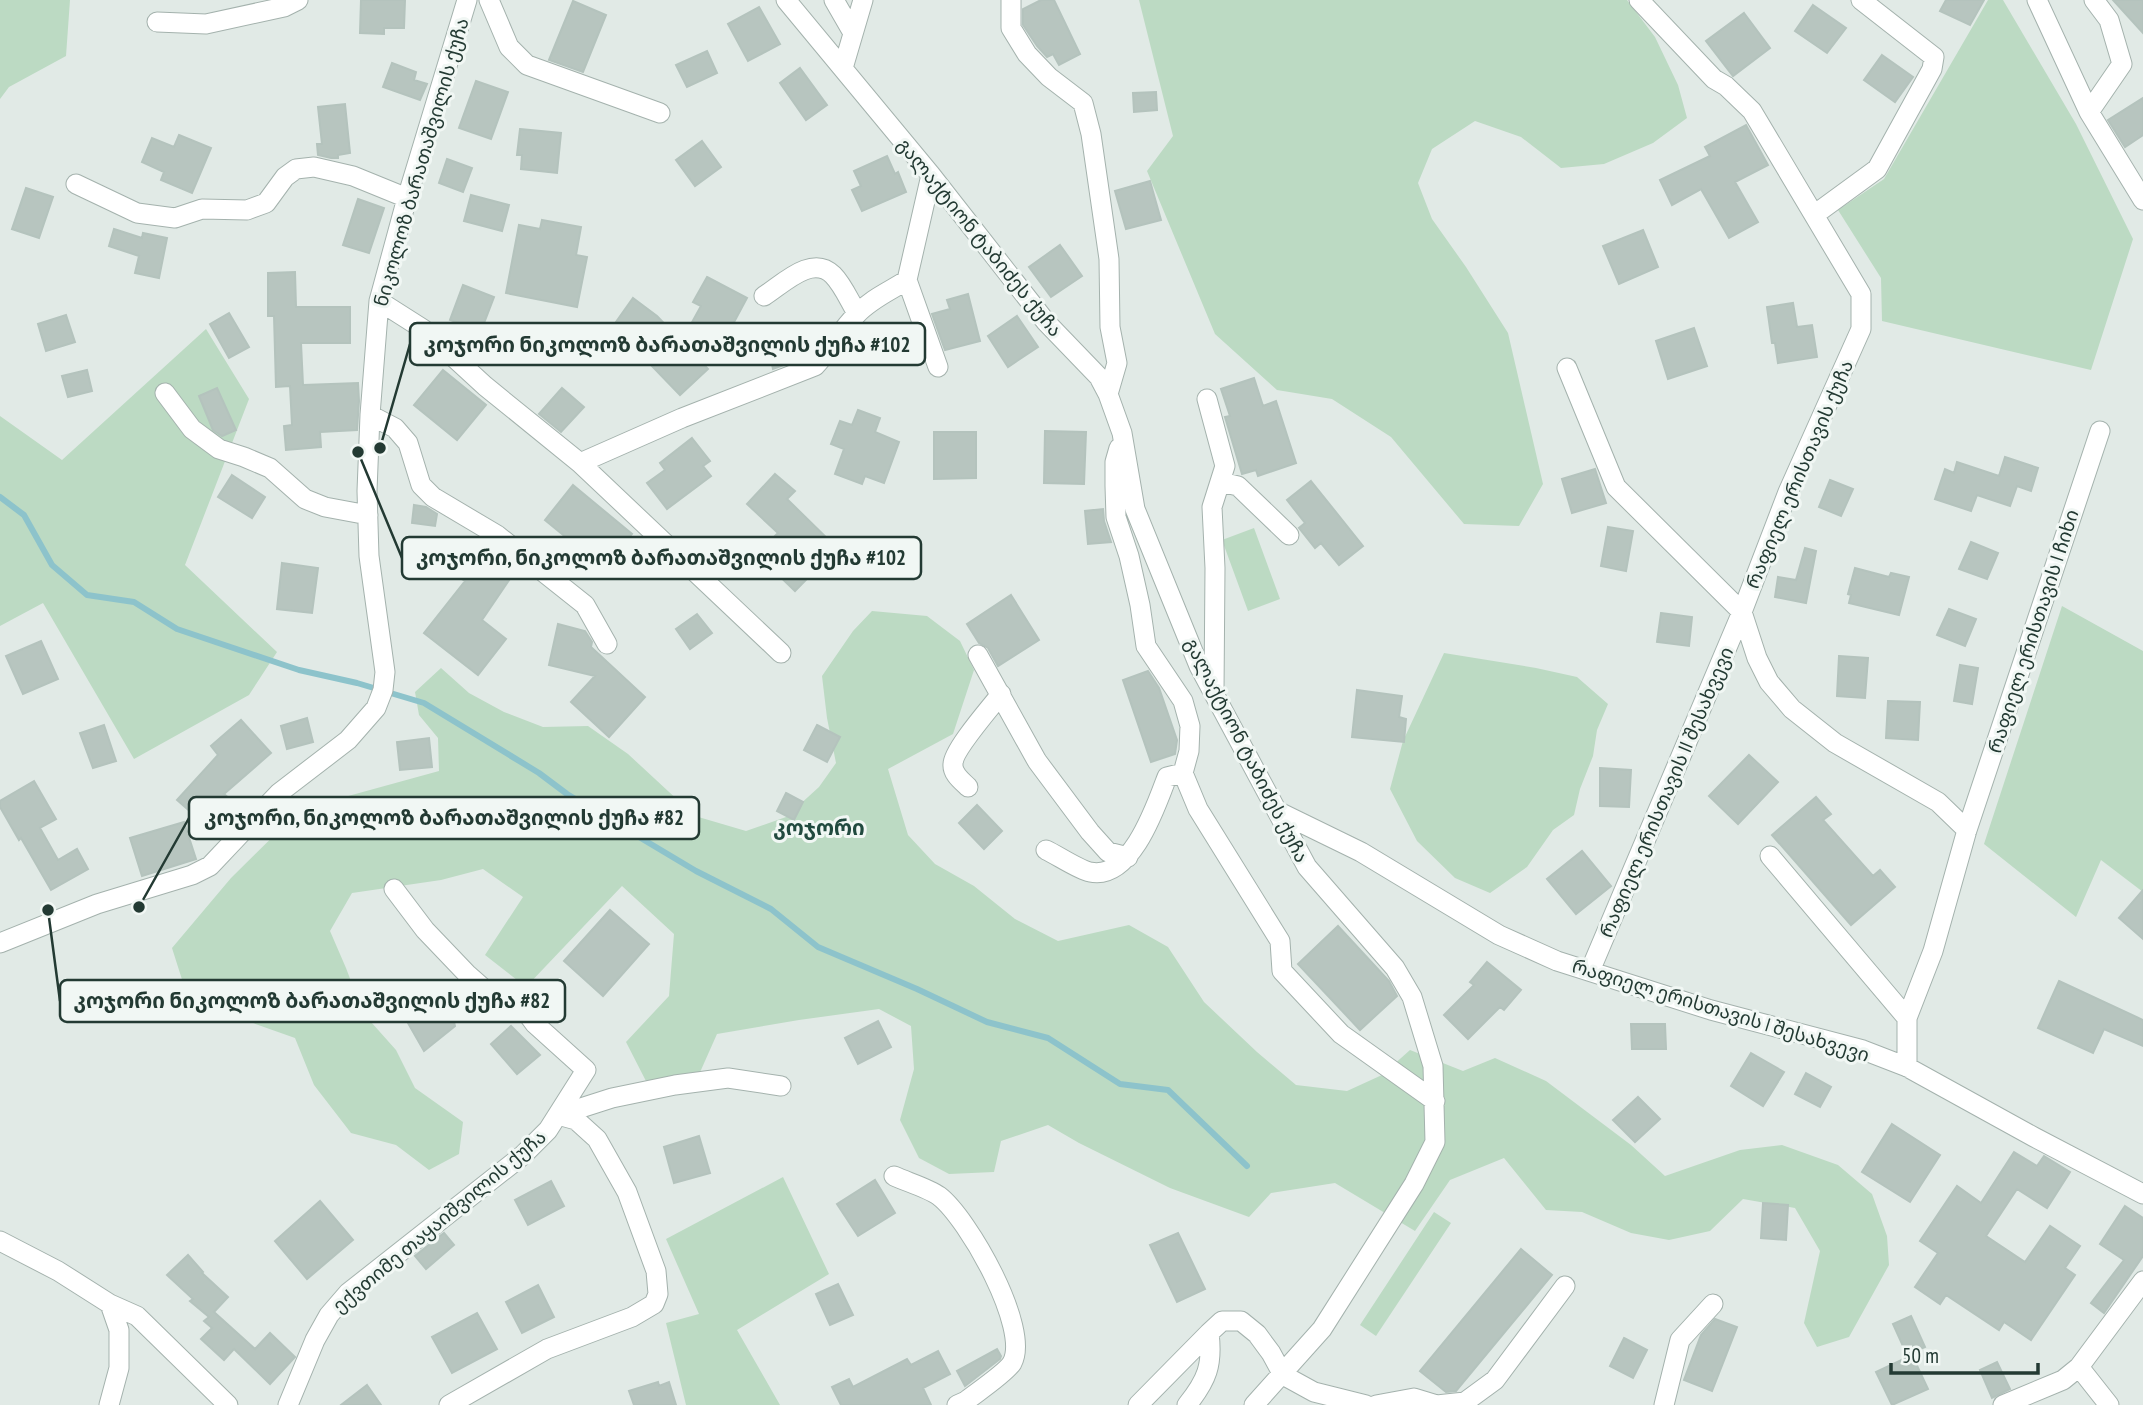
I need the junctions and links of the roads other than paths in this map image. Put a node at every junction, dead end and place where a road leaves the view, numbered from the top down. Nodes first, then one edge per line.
1 (298, 0) edge
2 (467, 0) edge
3 (489, 0) edge
4 (786, 0) edge
5 (834, 0) edge
6 (863, 0) edge
7 (1011, 0) edge
8 (1639, 0) edge
9 (1861, 0) edge
10 (2037, 0) edge
11 (2094, 0) edge
12 (157, 22) dead end
13 (853, 33) junction
14 (843, 68) junction
15 (2089, 112) junction
16 (660, 113) dead end
17 (931, 175) junction
18 (76, 184) dead end
19 (407, 198) junction
20 (2143, 200) edge
21 (1814, 215) junction
22 (907, 279) junction
23 (764, 296) dead end
24 (379, 301) junction
25 (857, 313) junction
26 (938, 367) dead end
27 (1567, 368) dead end
28 (165, 393) dead end
29 (1108, 394) junction
30 (1208, 399) dead end
31 (370, 415) junction
32 (2099, 431) dead end
33 (1122, 433) junction
34 (580, 463) junction
35 (1221, 482) junction
36 (368, 515) junction
37 (1289, 535) dead end
38 (1742, 612) junction
39 (607, 644) dead end
40 (781, 653) dead end
41 (978, 655) dead end
42 (1214, 692) junction
43 (1001, 694) junction
44 (1182, 773) junction
45 (968, 787) dead end
46 (1277, 811) junction
47 (1967, 830) junction
48 (1046, 850) dead end
49 (1770, 856) dead end
50 (1128, 857) junction
51 (394, 889) dead end
52 (0, 943) edge
53 (1590, 971) junction
54 (1907, 1018) junction
55 (1907, 1068) junction
56 (781, 1086) dead end
57 (1435, 1101) junction
58 (558, 1115) junction
59 (894, 1176) dead end
60 (2143, 1194) edge
61 (0, 1241) edge
62 (2143, 1281) edge
63 (1565, 1286) dead end
64 (110, 1304) junction
65 (1713, 1304) dead end
66 (1209, 1333) junction
67 (2079, 1367) junction
68 (1283, 1375) junction
69 (964, 1404) edge
70 (109, 1405) edge
71 (228, 1405) edge
72 (288, 1405) edge
73 (449, 1405) edge
74 (1138, 1405) edge
75 (1187, 1405) edge
76 (1254, 1405) edge
77 (1366, 1405) edge
78 (1376, 1405) edge
79 (1664, 1405) edge
80 (2003, 1405) edge
81 (2109, 1405) edge

1 - 12 street
2 - 19 street, ნიკოლოზ ბარათაშვილის ქუჩა
3 - 16 street
4 - 14 street, გალაქტიონ ტაბიძეს ქუჩა
5 - 13 street
6 - 13 street
7 - 29 street
8 - 21 street, რაფიელ ერისთავის ქუჩა
9 - 21 street
10 - 15 street
11 - 15 street
13 - 14 street
14 - 17 street, გალაქტიონ ტაბიძეს ქუჩა
15 - 20 street
17 - 22 street
17 - 29 street, გალაქტიონ ტაბიძეს ქუჩა
18 - 19 street
19 - 24 street, ნიკოლოზ ბარათაშვილის ქუჩა
21 - 38 street, რაფიელ ერისთავის ქუჩა
22 - 25 street
22 - 26 street
23 - 25 street
24 - 31 street, ნიკოლოზ ბარათაშვილის ქუჩა
24 - 34 street
25 - 34 street
27 - 38 street
28 - 36 street
29 - 33 street, გალაქტიონ ტაბიძეს ქუჩა
30 - 35 street
31 - 36 street, ნიკოლოზ ბარათაშვილის ქუჩა
31 - 39 street
32 - 47 street, რაფიელ ერისთავის I ჩიხი
33 - 42 street, გალაქტიონ ტაბიძეს ქუჩა
33 - 44 street
34 - 40 street
35 - 37 street
35 - 42 street
36 - 52 street, ნიკოლოზ ბარათაშვილის ქუჩა
38 - 47 street, რაფიელ ერისთავის ქუჩა
38 - 53 street, რაფიელ ერისთავის II შესახვევი
41 - 43 street
42 - 46 street, გალაქტიონ ტაბიძეს ქუჩა
43 - 45 street
43 - 50 street
44 - 50 street
44 - 57 street
46 - 53 street, რაფიელ ერისთავის I შესახვევი
46 - 57 street, გალაქტიონ ტაბიძეს ქუჩა
47 - 54 street
48 - 50 street
49 - 54 street
51 - 58 street, ექვთიმე თაყაიშვილის ქუჩა
53 - 55 street, რაფიელ ერისთავის I შესახვევი
54 - 55 street
55 - 60 street
56 - 58 street
57 - 68 street, გალაქტიონ ტაბიძეს ქუჩა
58 - 72 street, ექვთიმე თაყაიშვილის ქუჩა
58 - 73 street
59 - 69 street
61 - 64 street
62 - 67 street
63 - 78 street
64 - 70 street
64 - 71 street
65 - 79 street
66 - 68 street
66 - 74 street
66 - 75 street
67 - 80 street
67 - 81 street
68 - 76 street, გალაქტიონ ტაბიძეს ქუჩა
68 - 77 street

